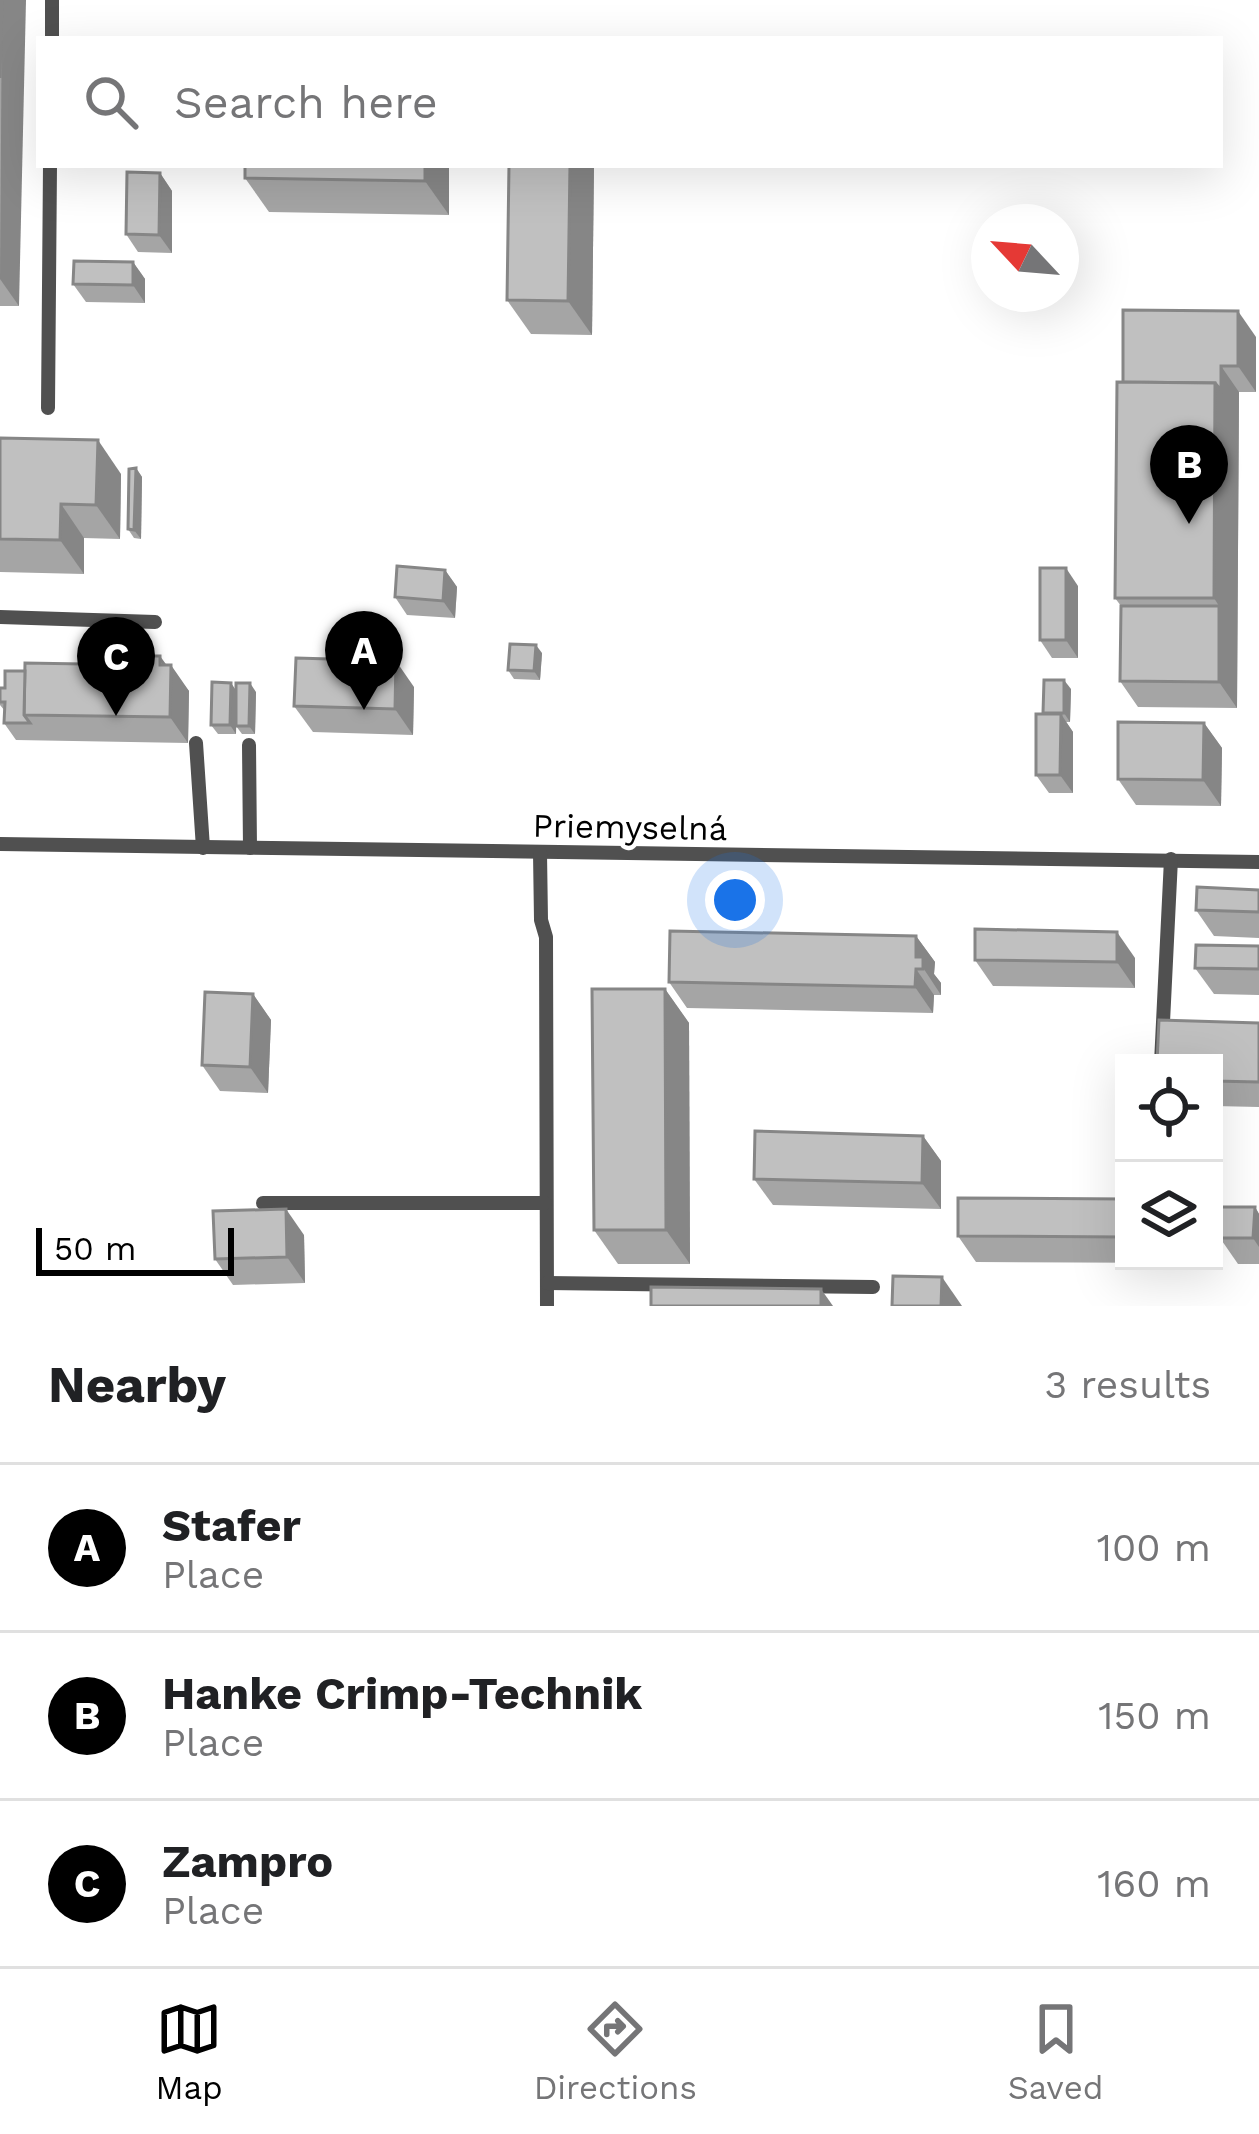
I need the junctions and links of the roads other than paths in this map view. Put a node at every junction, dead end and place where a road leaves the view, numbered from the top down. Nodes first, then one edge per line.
1 (52, 0) edge
2 (52, 36) edge
3 (50, 168) edge
4 (48, 408) dead end
5 (0, 617) edge
6 (154, 622) dead end
7 (196, 743) dead end
8 (249, 745) dead end
9 (0, 844) edge
10 (203, 848) junction
11 (250, 848) junction
12 (539, 853) junction
13 (1172, 859) junction
14 (1259, 862) edge
15 (1161, 1054) edge
16 (262, 1203) dead end
17 (545, 1203) junction
18 (547, 1283) junction
19 (873, 1287) dead end
20 (547, 1306) edge

1 - 2 lane
3 - 4 lane
5 - 6 lane
7 - 10 lane
8 - 11 lane
9 - 10 lane, Priemyselná
10 - 11 lane, Priemyselná
11 - 12 lane, Priemyselná
12 - 13 lane, Priemyselná
12 - 17 lane
13 - 14 lane, Priemyselná
13 - 15 lane
16 - 17 lane
17 - 18 lane
18 - 19 lane
18 - 20 lane

